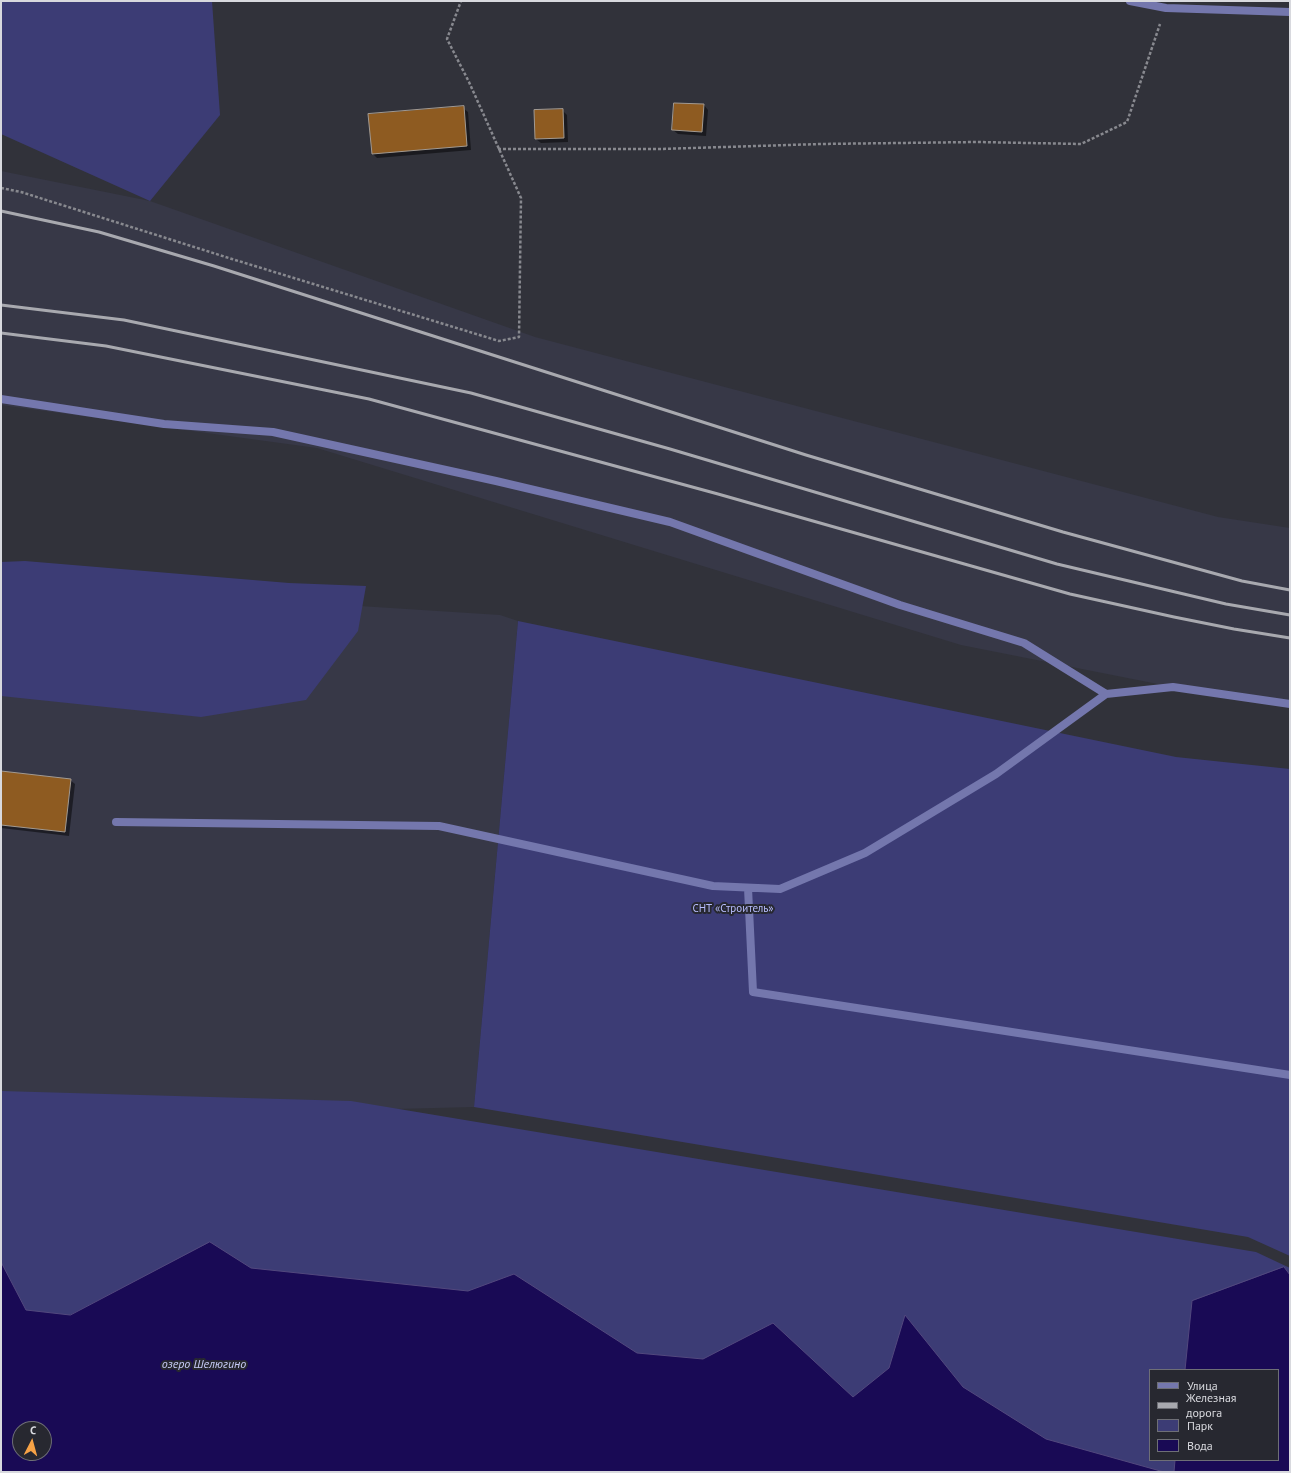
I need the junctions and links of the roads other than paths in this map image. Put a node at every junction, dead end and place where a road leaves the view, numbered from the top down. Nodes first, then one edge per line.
1 (1130, 1) edge
2 (1290, 12) edge
3 (1, 399) edge
4 (1106, 694) junction
5 (1290, 704) edge
6 (116, 822) dead end
7 (748, 888) junction
8 (1290, 1075) edge

1 - 2 street
3 - 4 street
4 - 5 street
4 - 7 street
6 - 7 street
7 - 8 street

